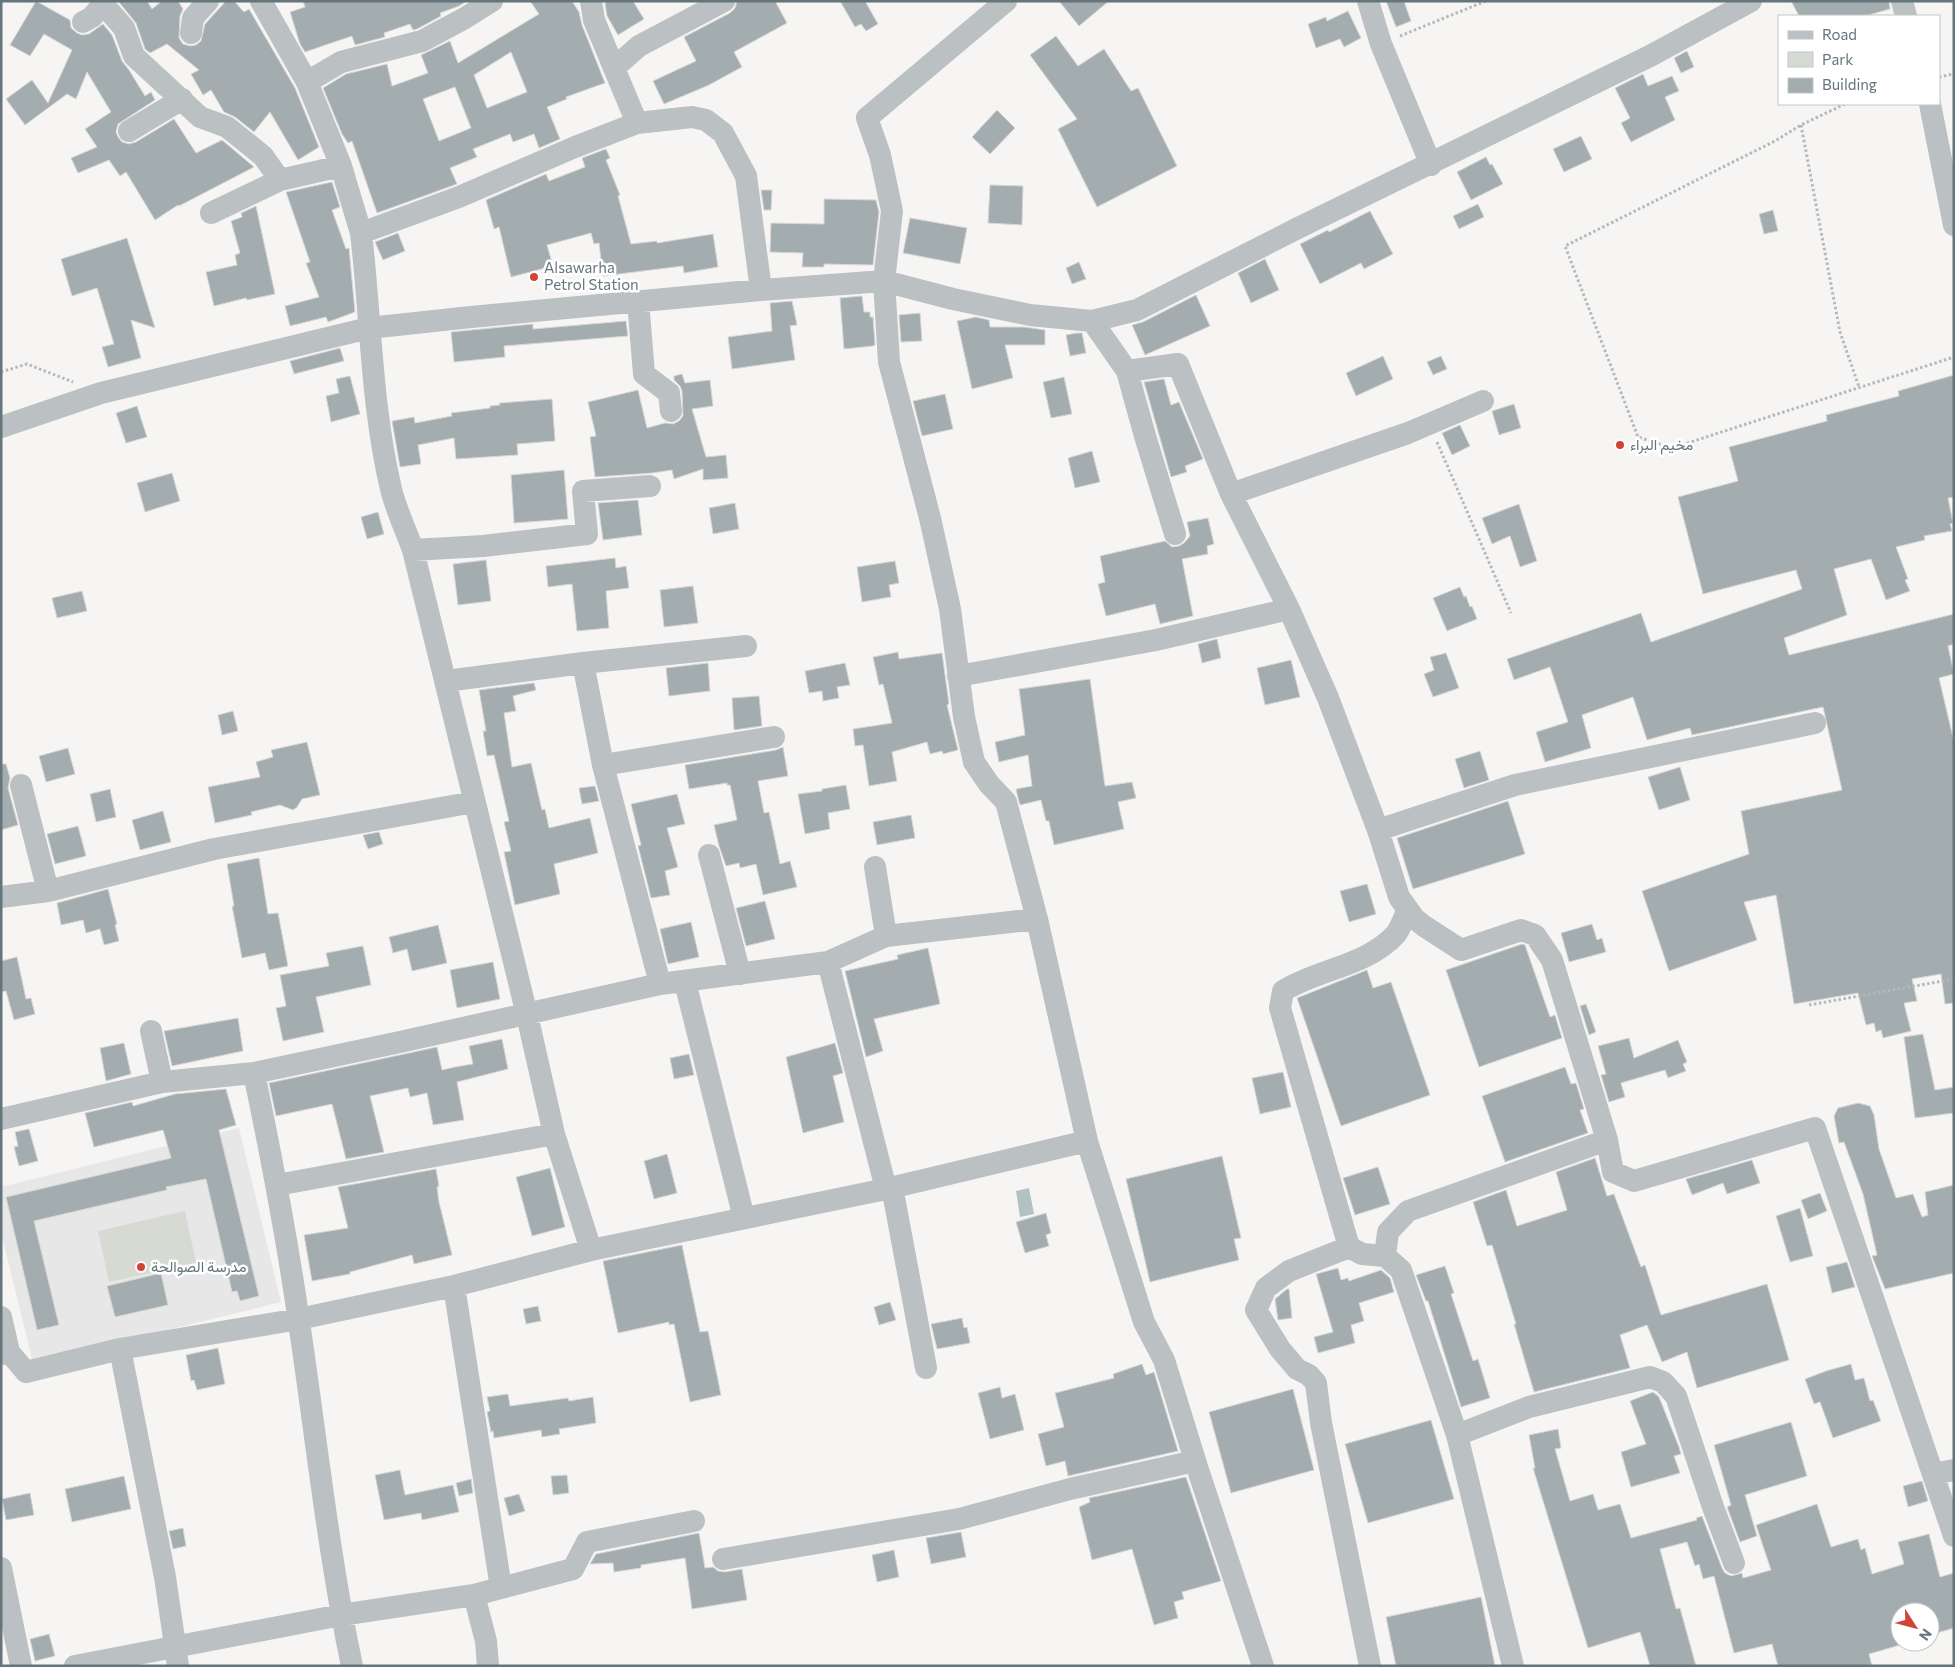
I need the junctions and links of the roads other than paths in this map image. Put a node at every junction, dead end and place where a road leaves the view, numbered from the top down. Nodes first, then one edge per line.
1 (208, 1) edge
2 (261, 1) edge
3 (492, 1) edge
4 (591, 1) edge
5 (724, 1) edge
6 (1006, 1) edge
7 (1368, 1) edge
8 (1751, 1) edge
9 (1902, 1) edge
10 (104, 3) edge
11 (1906, 15) edge
12 (83, 22) dead end
13 (191, 33) dead end
14 (614, 68) junction
15 (307, 82) junction
16 (182, 99) junction
17 (1930, 105) edge
18 (637, 123) junction
19 (129, 132) dead end
20 (1431, 165) junction
21 (341, 166) junction
22 (280, 180) junction
23 (211, 213) dead end
24 (1954, 225) edge
25 (361, 232) junction
26 (884, 281) junction
27 (761, 290) junction
28 (638, 301) junction
29 (1092, 321) junction
30 (369, 328) junction
31 (1127, 372) junction
32 (1483, 401) dead end
33 (671, 411) dead end
34 (1, 427) edge
35 (650, 486) dead end
36 (1231, 494) junction
37 (1176, 534) dead end
38 (413, 550) junction
39 (1288, 609) junction
40 (746, 646) dead end
41 (583, 663) junction
42 (958, 676) junction
43 (446, 682) junction
44 (1815, 723) dead end
45 (774, 736) dead end
46 (603, 765) junction
47 (21, 785) dead end
48 (474, 802) junction
49 (1378, 830) junction
50 (709, 855) dead end
51 (875, 868) dead end
52 (48, 890) junction
53 (1, 897) edge
54 (1408, 910) junction
55 (1037, 919) junction
56 (886, 936) junction
57 (828, 962) junction
58 (740, 974) junction
59 (685, 982) junction
60 (660, 984) junction
61 (527, 1015) junction
62 (151, 1031) dead end
63 (254, 1072) junction
64 (162, 1082) junction
65 (1, 1119) edge
66 (554, 1134) junction
67 (1607, 1140) junction
68 (1087, 1141) junction
69 (277, 1185) junction
70 (889, 1188) junction
71 (744, 1218) junction
72 (1349, 1247) junction
73 (592, 1250) junction
74 (1385, 1256) junction
75 (454, 1286) junction
76 (1, 1318) edge
77 (299, 1319) junction
78 (120, 1349) junction
79 (5, 1353) edge
80 (926, 1368) dead end
81 (1456, 1436) junction
82 (1195, 1461) junction
83 (1943, 1472) edge
84 (694, 1521) dead end
85 (1954, 1536) edge
86 (723, 1559) dead end
87 (1734, 1563) dead end
88 (1, 1568) edge
89 (501, 1588) junction
90 (474, 1595) junction
91 (341, 1615) junction
92 (176, 1656) edge
93 (21, 1666) edge
94 (75, 1666) edge
95 (352, 1666) edge
96 (488, 1666) edge
97 (1262, 1666) edge
98 (1370, 1666) edge
99 (1513, 1666) edge

1 - 13 street
2 - 15 street
3 - 15 street
4 - 14 street
5 - 14 street
6 - 26 street
7 - 20 street
8 - 20 street
9 - 11 street
10 - 12 street
10 - 16 street
14 - 18 street
15 - 21 street
16 - 19 street
16 - 22 street
17 - 24 street
18 - 25 street
18 - 27 street
20 - 29 street
21 - 22 street
21 - 25 street
22 - 23 street
25 - 30 street
26 - 27 street
26 - 29 street
26 - 42 street
27 - 28 street
28 - 30 street
28 - 33 street
29 - 31 street
30 - 34 street
30 - 38 street
31 - 36 street
31 - 37 street
32 - 36 street
35 - 38 street
36 - 39 street
38 - 43 street
39 - 42 street
39 - 49 street
40 - 41 street
41 - 43 street
41 - 46 street
42 - 55 street
43 - 48 street
44 - 49 street
45 - 46 street
46 - 60 street
47 - 52 street
48 - 52 street
48 - 61 street
49 - 54 street
50 - 58 street
51 - 56 street
52 - 53 street
54 - 67 street
54 - 72 street
55 - 56 street
55 - 68 street
56 - 57 street
57 - 58 street
57 - 70 street
58 - 59 street
59 - 60 street
59 - 71 street
60 - 61 street
61 - 63 street
61 - 66 street
62 - 64 street
63 - 64 street
63 - 69 street
64 - 65 street
66 - 69 street
66 - 73 street
67 - 74 street
67 - 83 street
68 - 70 street
68 - 82 street
69 - 77 street
70 - 71 street
70 - 80 street
71 - 73 street
72 - 74 street
72 - 98 street
73 - 75 street
74 - 81 street
75 - 77 street
75 - 89 street
76 - 79 street
77 - 78 street
77 - 91 street
78 - 79 street
78 - 92 street
81 - 87 street
81 - 99 street
82 - 86 street
82 - 97 street
83 - 85 street
84 - 89 street
88 - 93 street
89 - 90 street
90 - 91 street
90 - 96 street
91 - 92 street
91 - 95 street
92 - 94 street

